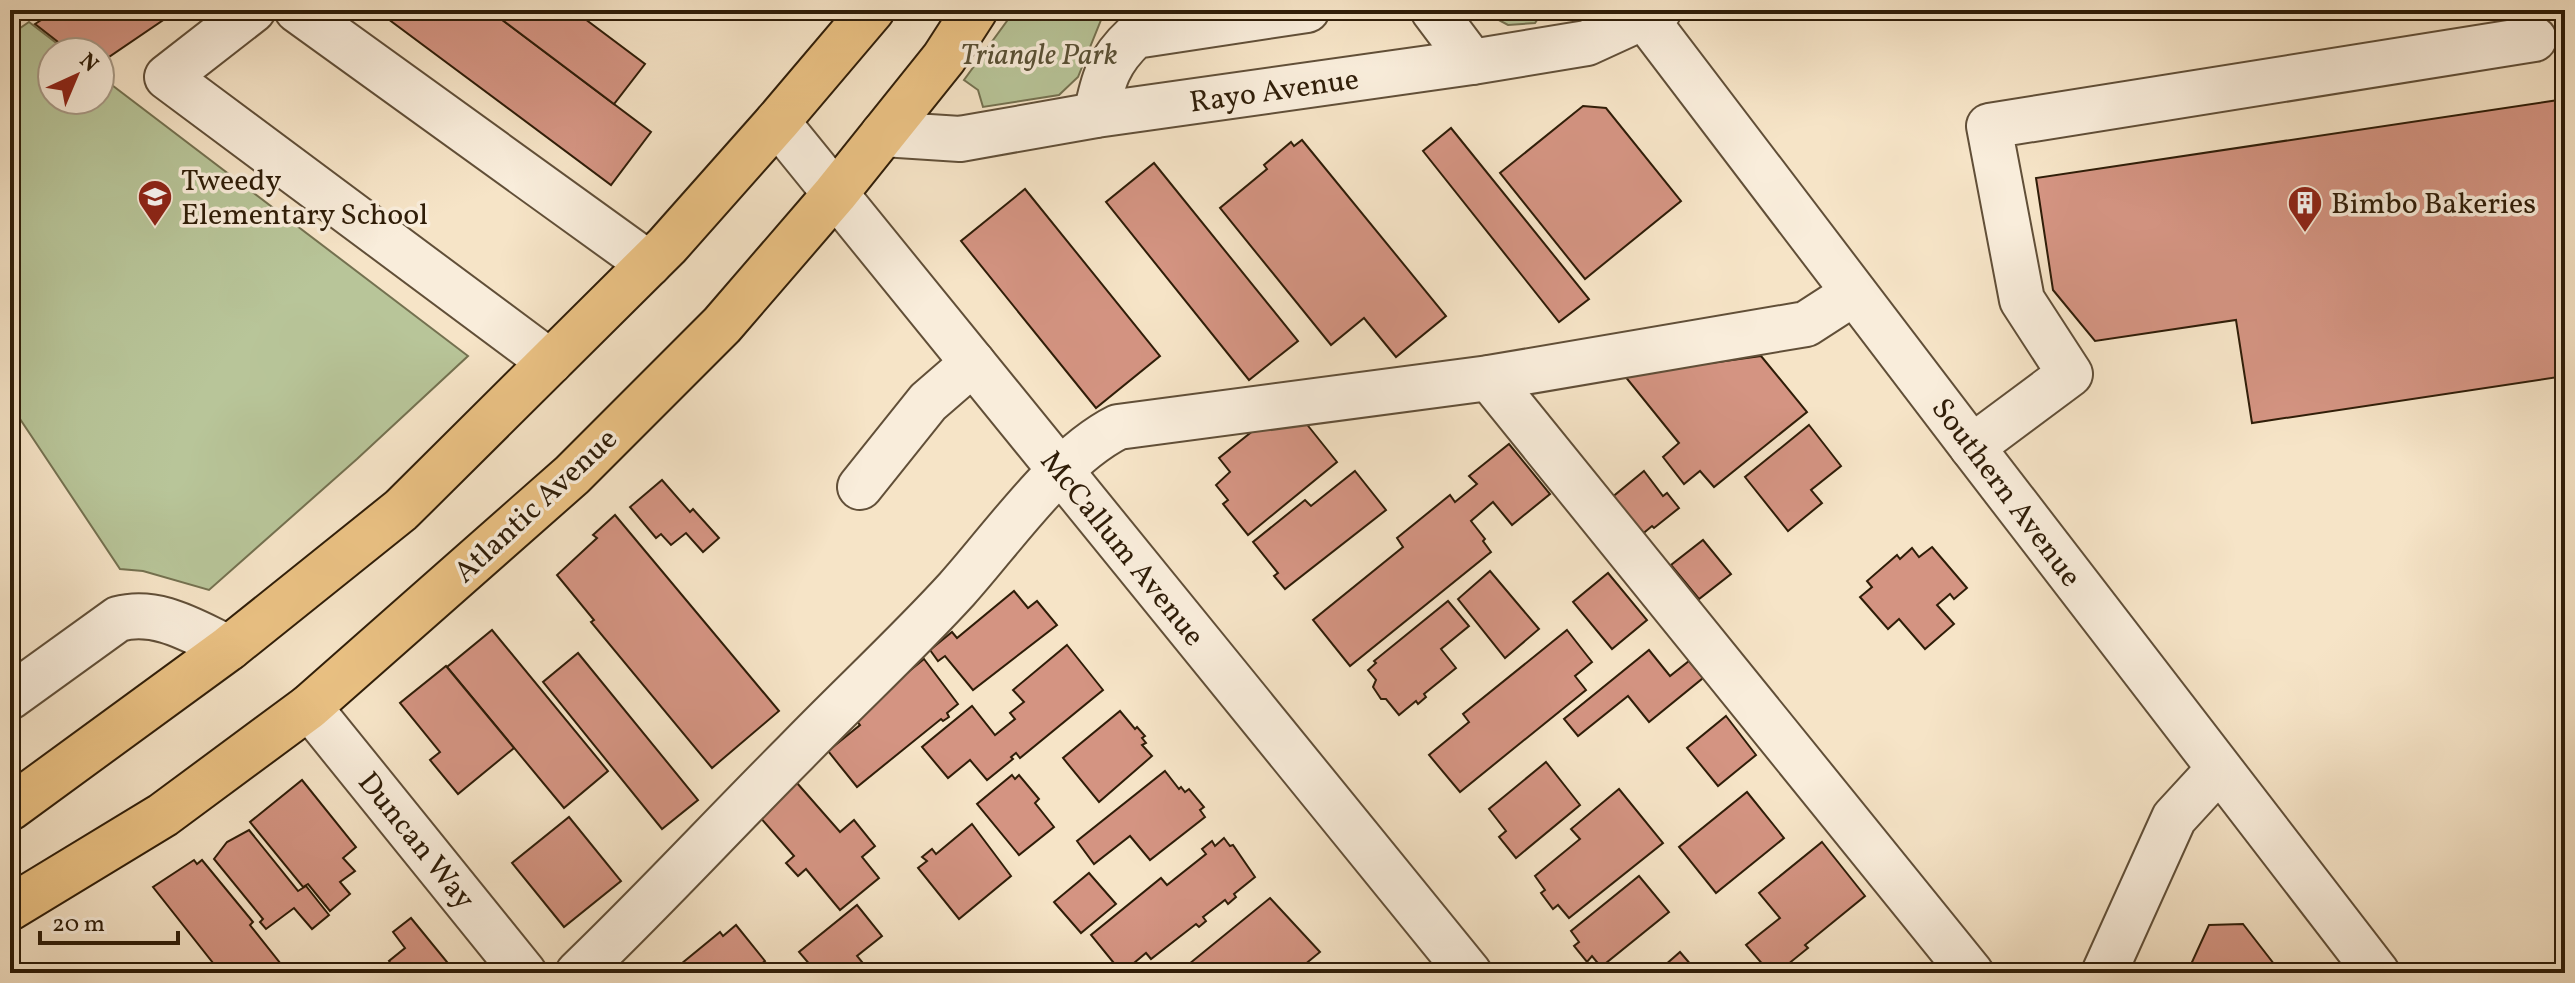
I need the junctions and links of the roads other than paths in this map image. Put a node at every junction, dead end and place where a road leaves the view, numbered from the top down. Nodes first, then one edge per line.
1 (253, 10) edge
2 (297, 10) edge
3 (872, 10) edge
4 (975, 10) edge
5 (1307, 10) edge
6 (1433, 10) edge
7 (1648, 13) edge
8 (2534, 39) dead end
9 (1472, 62) junction
10 (1096, 115) junction
11 (777, 122) junction
12 (883, 134) junction
13 (835, 194) junction
14 (649, 264) junction
15 (1854, 293) junction
16 (550, 362) junction
17 (973, 363) junction
18 (1489, 378) junction
19 (1972, 447) junction
20 (1061, 471) junction
21 (860, 487) dead end
22 (229, 648) junction
23 (10, 697) edge
24 (309, 707) junction
25 (2219, 769) junction
26 (10, 808) edge
27 (10, 908) edge
28 (524, 973) edge
29 (578, 973) edge
30 (1469, 973) edge
31 (1971, 973) edge
32 (2104, 973) edge
33 (2377, 973) edge

1 - 16 street
2 - 14 street
3 - 11 main road
4 - 12 main road, Atlantic Avenue
5 - 10 street
6 - 9 street
7 - 9 street, Rayo Avenue
7 - 15 street, Southern Avenue
8 - 19 street
9 - 10 street, Rayo Avenue
10 - 12 street, Rayo Avenue
11 - 13 street, McCallum Avenue
11 - 14 main road
12 - 13 main road, Atlantic Avenue
13 - 17 street, McCallum Avenue
13 - 24 main road, Atlantic Avenue
14 - 16 main road
15 - 18 street
15 - 19 street, Southern Avenue
16 - 22 main road
17 - 20 street, McCallum Avenue
17 - 21 street
18 - 20 street
18 - 31 street
19 - 25 street, Southern Avenue
20 - 29 street
20 - 30 street, McCallum Avenue
22 - 23 street
22 - 26 main road
24 - 27 main road, Atlantic Avenue
24 - 28 street, Duncan Way
25 - 32 street
25 - 33 street, Southern Avenue

